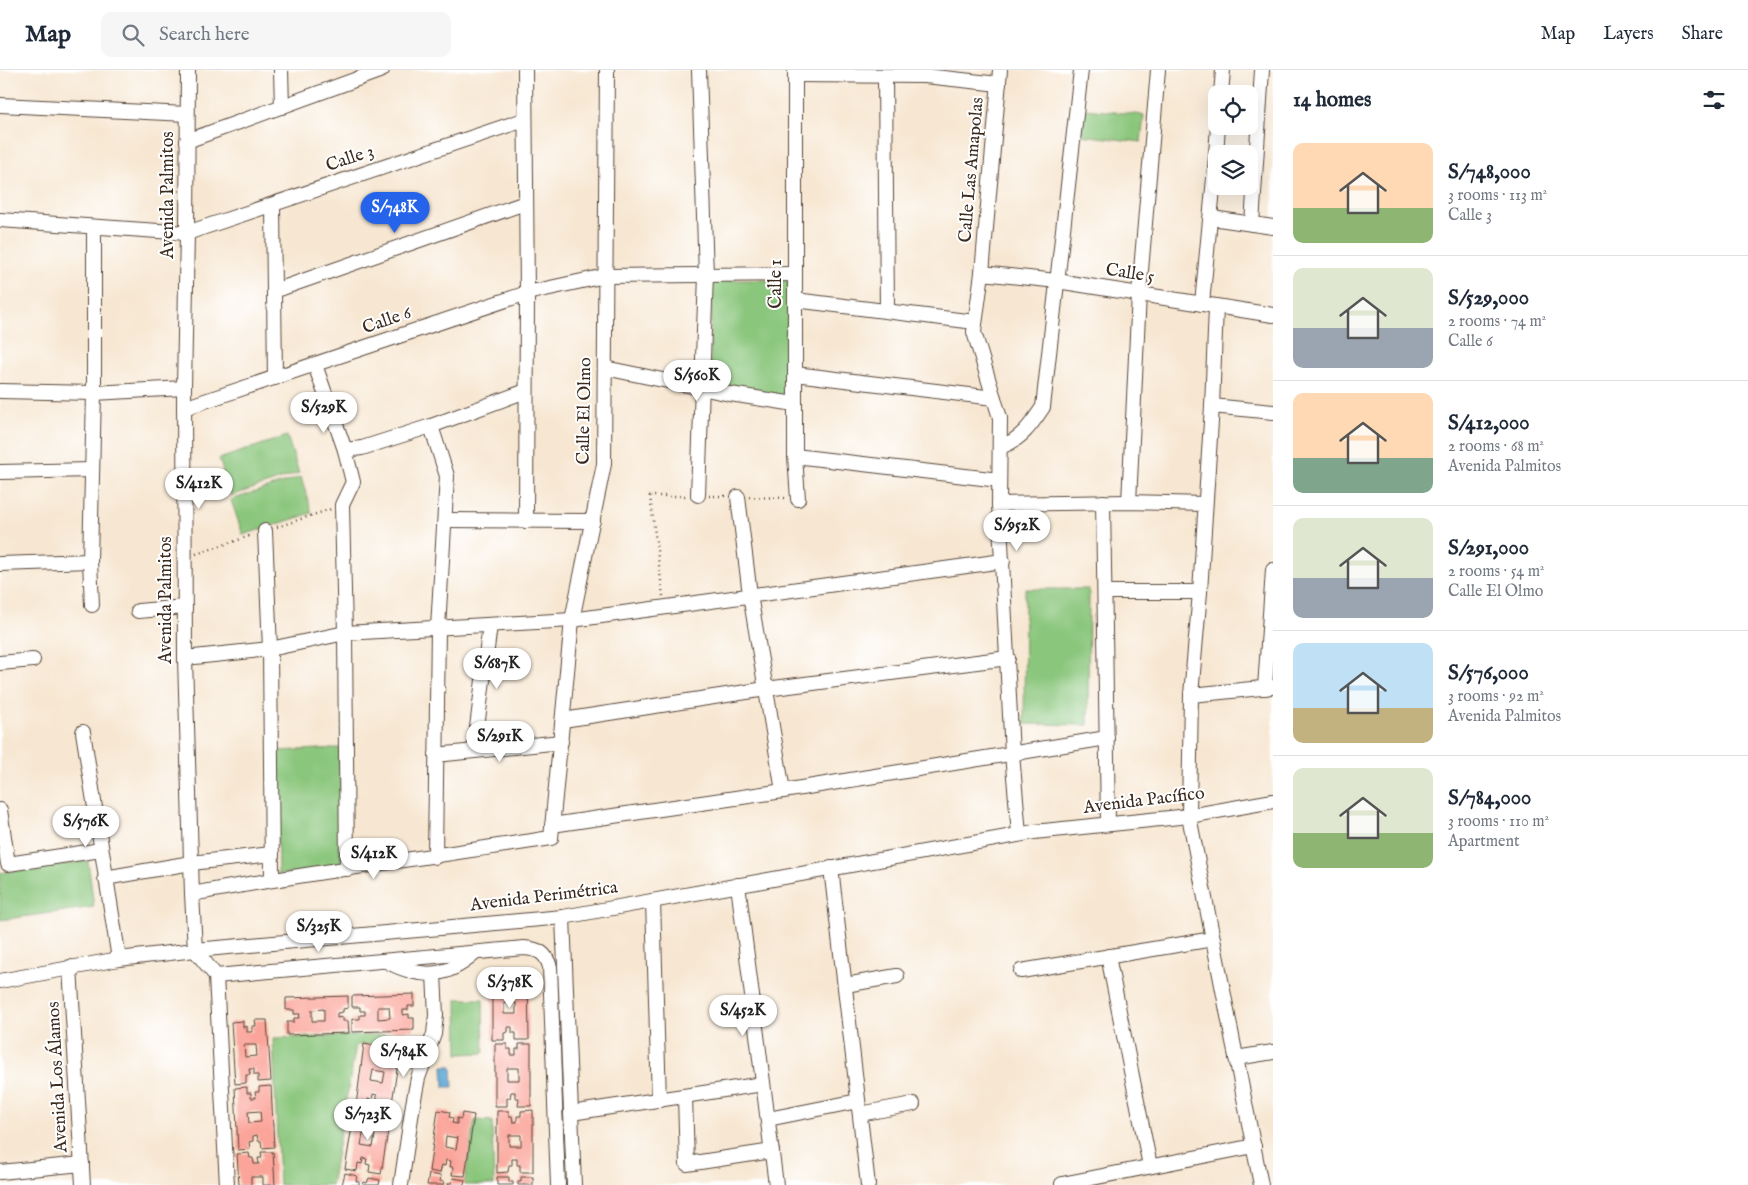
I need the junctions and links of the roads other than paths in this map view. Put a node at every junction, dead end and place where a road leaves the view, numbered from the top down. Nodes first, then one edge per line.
1 (188, 70) edge
2 (281, 70) edge
3 (382, 70) edge
4 (525, 70) edge
5 (607, 70) edge
6 (699, 70) edge
7 (1082, 70) edge
8 (1158, 70) edge
9 (1223, 70) edge
10 (1262, 70) edge
11 (795, 72) edge
12 (885, 76) junction
13 (999, 77) edge
14 (1222, 85) edge
15 (0, 105) edge
16 (282, 107) junction
17 (187, 114) junction
18 (524, 120) junction
19 (187, 141) junction
20 (1213, 195) edge
21 (525, 203) junction
22 (273, 205) junction
23 (1212, 218) junction
24 (0, 220) edge
25 (1252, 224) junction
26 (94, 226) junction
27 (1273, 227) edge
28 (188, 233) junction
29 (982, 273) junction
30 (795, 274) junction
31 (706, 275) junction
32 (605, 276) junction
33 (1057, 282) junction
34 (274, 291) junction
35 (527, 293) junction
36 (1139, 294) junction
37 (795, 300) junction
38 (1209, 306) junction
39 (887, 311) junction
40 (1273, 315) edge
41 (975, 322) junction
42 (315, 365) junction
43 (604, 368) junction
44 (795, 374) junction
45 (275, 378) junction
46 (184, 388) junction
47 (703, 389) junction
48 (526, 390) junction
49 (0, 391) edge
50 (94, 393) junction
51 (994, 398) junction
52 (795, 404) junction
53 (1212, 406) junction
54 (184, 408) junction
55 (1273, 412) edge
56 (431, 426) junction
57 (1000, 447) junction
58 (345, 450) junction
59 (795, 456) junction
60 (92, 470) junction
61 (0, 472) edge
62 (999, 480) junction
63 (698, 496) road end
64 (738, 497) road end
65 (798, 499) road end
66 (1103, 502) junction
67 (1129, 502) junction
68 (999, 504) junction
69 (1205, 504) junction
70 (445, 520) junction
71 (526, 521) junction
72 (593, 521) junction
73 (265, 531) dead end
74 (90, 561) junction
75 (1003, 561) junction
76 (0, 564) edge
77 (1273, 570) edge
78 (1105, 592) junction
79 (1200, 592) junction
80 (750, 595) junction
81 (92, 605) dead end
82 (185, 607) junction
83 (138, 611) dead end
84 (572, 620) junction
85 (490, 624) junction
86 (438, 628) junction
87 (345, 633) junction
88 (270, 648) junction
89 (185, 658) junction
90 (1008, 658) junction
91 (33, 660) dead end
92 (0, 664) edge
93 (1269, 687) edge
94 (766, 689) junction
95 (1191, 695) junction
96 (563, 720) junction
97 (83, 732) dead end
98 (1107, 738) junction
99 (561, 742) junction
100 (474, 751) junction
101 (1012, 754) junction
102 (436, 755) junction
103 (783, 791) junction
104 (1273, 802) edge
105 (0, 810) edge
106 (1189, 816) junction
107 (1108, 824) junction
108 (552, 831) junction
109 (1019, 834) junction
110 (100, 850) junction
111 (272, 854) junction
112 (435, 857) junction
113 (191, 863) junction
114 (831, 868) junction
115 (347, 870) junction
116 (105, 878) junction
117 (272, 879) junction
118 (738, 885) junction
119 (192, 894) junction
120 (653, 900) junction
121 (563, 917) junction
122 (1213, 939) junction
123 (195, 950) junction
124 (475, 953) junction
125 (1108, 956) junction
126 (119, 959) junction
127 (386, 961) junction
128 (70, 967) junction
129 (1021, 971) dead end
130 (434, 974) junction
131 (216, 976) junction
132 (897, 976) dead end
133 (0, 981) edge
134 (845, 984) junction
135 (1273, 1052) edge
136 (1236, 1058) junction
137 (763, 1084) junction
138 (684, 1096) junction
139 (659, 1100) junction
140 (913, 1104) dead end
141 (859, 1108) junction
142 (571, 1113) junction
143 (768, 1120) junction
144 (1254, 1146) junction
145 (772, 1151) junction
146 (82, 1164) junction
147 (1150, 1166) junction
148 (0, 1172) edge
149 (1062, 1184) edge
150 (83, 1185) edge
151 (227, 1185) edge
152 (401, 1185) edge
153 (558, 1185) edge
154 (574, 1185) edge
155 (776, 1185) edge
156 (868, 1185) edge
157 (1261, 1185) edge

1 - 17 street, Avenida Palmitos
2 - 16 street
3 - 16 street
4 - 18 street
5 - 32 street, Calle El Olmo
6 - 31 street
7 - 33 street
8 - 36 street
9 - 14 street
10 - 25 street
11 - 12 street
11 - 30 street, Calle 1
12 - 13 street
12 - 39 street
13 - 29 street, Calle Las Amapolas
15 - 17 street
16 - 19 street
17 - 19 street, Avenida Palmitos
18 - 21 street
18 - 22 street, Calle 3
19 - 28 street, Avenida Palmitos
20 - 23 street
21 - 34 street
21 - 35 street
22 - 28 street, Calle 3
22 - 34 street
23 - 25 street
23 - 38 street
24 - 26 street
25 - 27 street
26 - 28 street
26 - 50 street
28 - 46 street, Avenida Palmitos
29 - 33 street, Calle 5
29 - 41 street, Calle Las Amapolas
30 - 31 street, Calle 6
30 - 37 street, Calle 1
31 - 32 street, Calle 6
31 - 47 street
32 - 35 street, Calle 6
32 - 43 street, Calle El Olmo
33 - 36 street, Calle 5
33 - 57 street
34 - 45 street
35 - 42 street, Calle 6
35 - 48 street
36 - 38 street, Calle 5
36 - 67 street
37 - 39 street
37 - 44 street, Calle 1
38 - 40 street, Calle 5
38 - 53 street
39 - 41 street
41 - 51 street, Calle Las Amapolas
42 - 45 street, Calle 6
42 - 58 street
43 - 47 street
43 - 72 street, Calle El Olmo
44 - 51 street
44 - 52 street, Calle 1
45 - 54 street, Calle 6
46 - 50 street
46 - 54 street, Avenida Palmitos
47 - 52 street
47 - 63 street
48 - 56 street
48 - 71 street
49 - 50 street
50 - 60 street
51 - 57 street, Calle Las Amapolas
52 - 59 street, Calle 1
53 - 55 street
53 - 69 street
54 - 82 street, Avenida Palmitos
56 - 58 street
56 - 70 street
57 - 62 street, Calle Las Amapolas
58 - 87 street
59 - 62 street
59 - 65 street, Calle 1
60 - 61 street
60 - 74 street
62 - 68 street, Calle Las Amapolas
64 - 80 street
66 - 67 street
66 - 68 street
66 - 78 street
67 - 69 street
68 - 75 street, Calle Las Amapolas
69 - 79 street
70 - 71 street
70 - 86 street
71 - 72 street
72 - 84 street, Calle El Olmo
73 - 88 street
74 - 76 street
74 - 81 street
75 - 80 street
75 - 90 street, Calle Las Amapolas
77 - 93 street
78 - 79 street
78 - 98 street
79 - 95 street
80 - 84 street
80 - 94 street
82 - 83 street
82 - 89 street, Avenida Palmitos
84 - 85 street
84 - 96 street, Calle El Olmo
85 - 86 street
85 - 100 street
86 - 87 street
86 - 102 street
87 - 88 street
87 - 115 street
88 - 89 street
88 - 111 street
89 - 113 street, Avenida Palmitos
90 - 94 street
90 - 101 street, Calle Las Amapolas
91 - 92 street
93 - 95 street
94 - 96 street
94 - 103 street
95 - 106 street
96 - 99 street, Calle El Olmo
97 - 110 street
98 - 101 street
98 - 107 street
99 - 100 street
99 - 108 street, Calle El Olmo
100 - 102 street
101 - 103 street
101 - 109 street, Calle Las Amapolas
102 - 112 street
103 - 108 street
104 - 106 street, Avenida Pacífico
105 - 110 street
106 - 107 street, Avenida Pacífico
106 - 122 street
107 - 109 street, Avenida Pacífico
108 - 112 street
109 - 114 street, Avenida Perimétrica
110 - 116 street
111 - 113 street
111 - 117 street
112 - 115 street
113 - 116 street
113 - 119 street, Avenida Palmitos
114 - 118 street, Avenida Perimétrica
114 - 134 street
115 - 117 street
116 - 126 street
117 - 119 street
118 - 120 street, Avenida Perimétrica
118 - 137 street
119 - 123 street, Avenida Palmitos
120 - 121 street, Avenida Perimétrica
120 - 139 street
121 - 123 street, Avenida Perimétrica
121 - 142 street
122 - 125 street
122 - 136 street
123 - 126 street, Avenida Perimétrica
123 - 131 street
124 - 127 street
124 - 130 street
124 - 153 street
125 - 129 street
125 - 147 street
126 - 128 street, Avenida Perimétrica
127 - 130 street
127 - 131 street
128 - 133 street, Avenida Perimétrica
128 - 146 street, Avenida Los Álamos
130 - 152 street
131 - 151 street
132 - 134 street
134 - 141 street
135 - 136 street
136 - 144 street
137 - 138 street
137 - 143 street
138 - 139 street
138 - 145 street
139 - 142 street
140 - 141 street
141 - 143 street
141 - 156 street
142 - 154 street
143 - 145 street
144 - 147 street
144 - 157 street
145 - 155 street
146 - 148 street
146 - 150 street, Avenida Los Álamos
147 - 149 street

